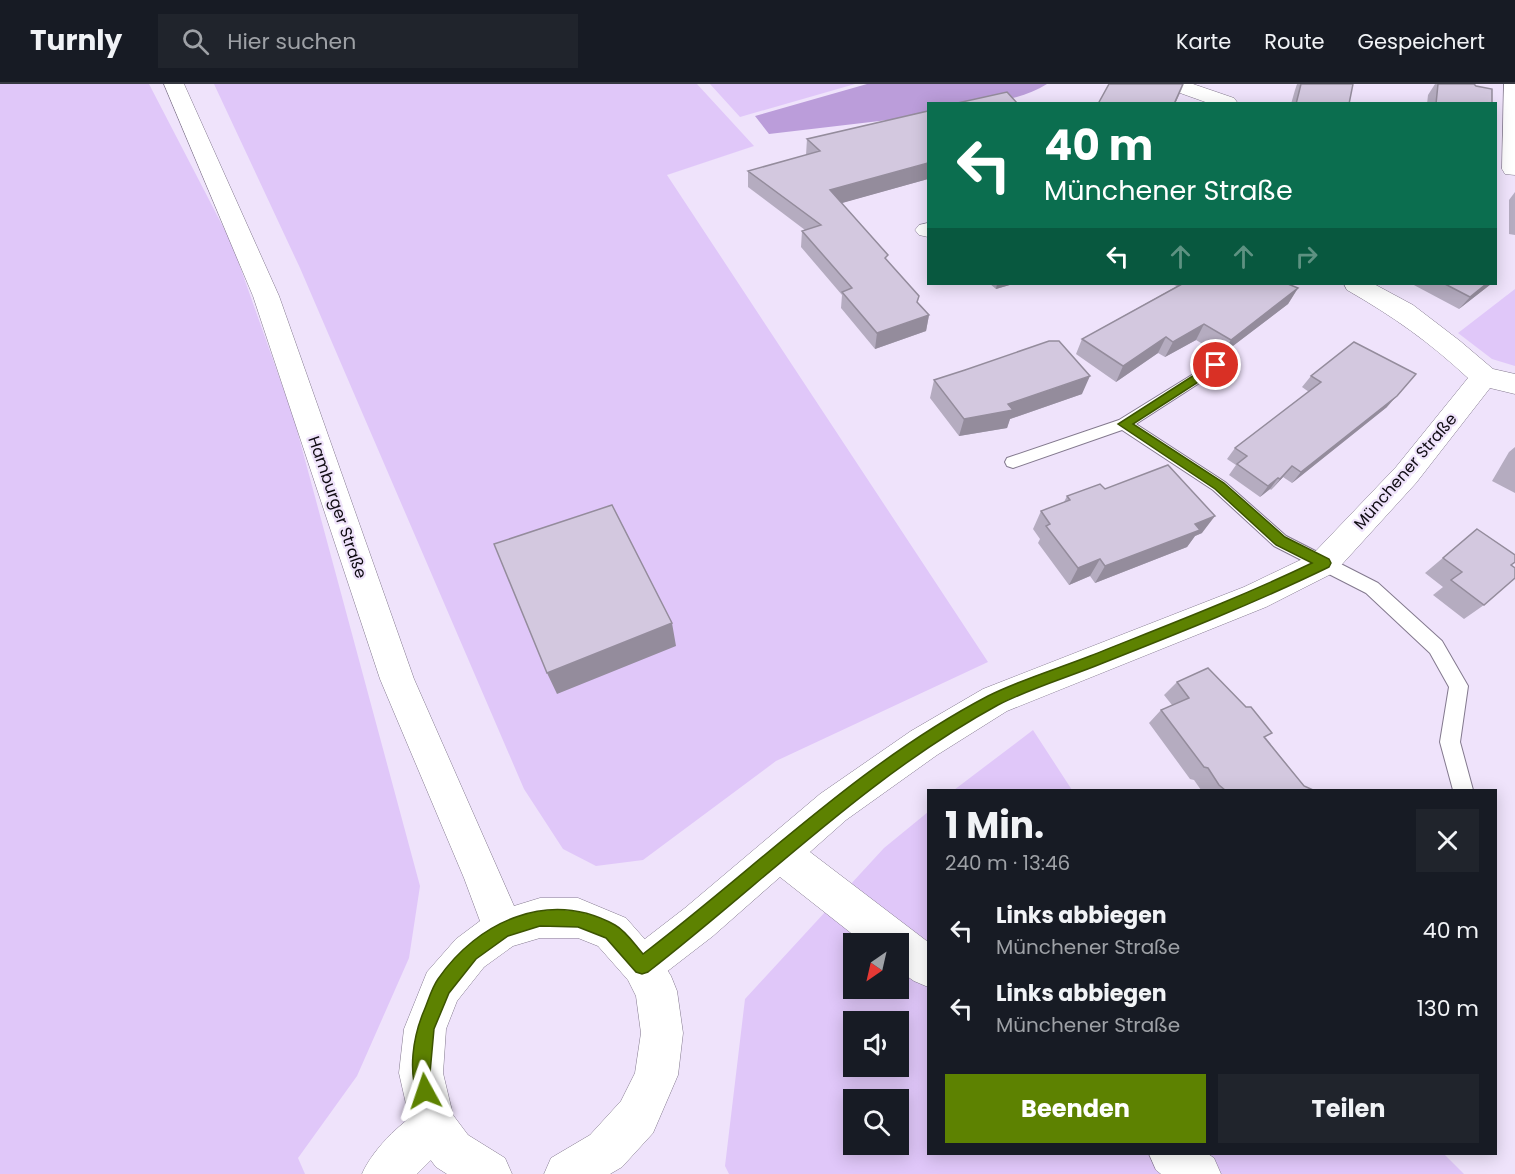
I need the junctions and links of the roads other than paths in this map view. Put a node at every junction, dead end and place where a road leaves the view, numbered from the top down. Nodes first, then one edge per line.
1 (174, 84) edge
2 (1173, 84) edge
3 (1514, 84) edge
4 (1230, 98) edge
5 (1513, 169) dead end
6 (1358, 285) edge
7 (1216, 365) dead end
8 (1499, 381) edge
9 (1124, 424) junction
10 (1013, 462) dead end
11 (1324, 563) junction
12 (1463, 789) edge
13 (780, 853) junction
14 (503, 929) junction
15 (884, 933) edge
16 (909, 952) edge
17 (642, 966) junction
18 (927, 966) edge
19 (433, 1126) junction
20 (1173, 1155) edge
21 (582, 1170) edge
22 (385, 1174) edge
23 (489, 1174) edge
24 (1198, 1174) edge

1 - 14 main road, Hamburger Straße
2 - 4 main road
3 - 5 main road
6 - 8 main road, Münchener Straße
7 - 9 lane
8 - 11 main road, Münchener Straße
9 - 10 lane
9 - 11 lane
11 - 12 lane
11 - 13 main road, Münchener Straße
13 - 15 main road
13 - 17 main road, Münchener Straße
14 - 17 main road
14 - 19 main road
16 - 18 main road
17 - 21 main road
19 - 22 main road
19 - 23 main road
20 - 24 main road

